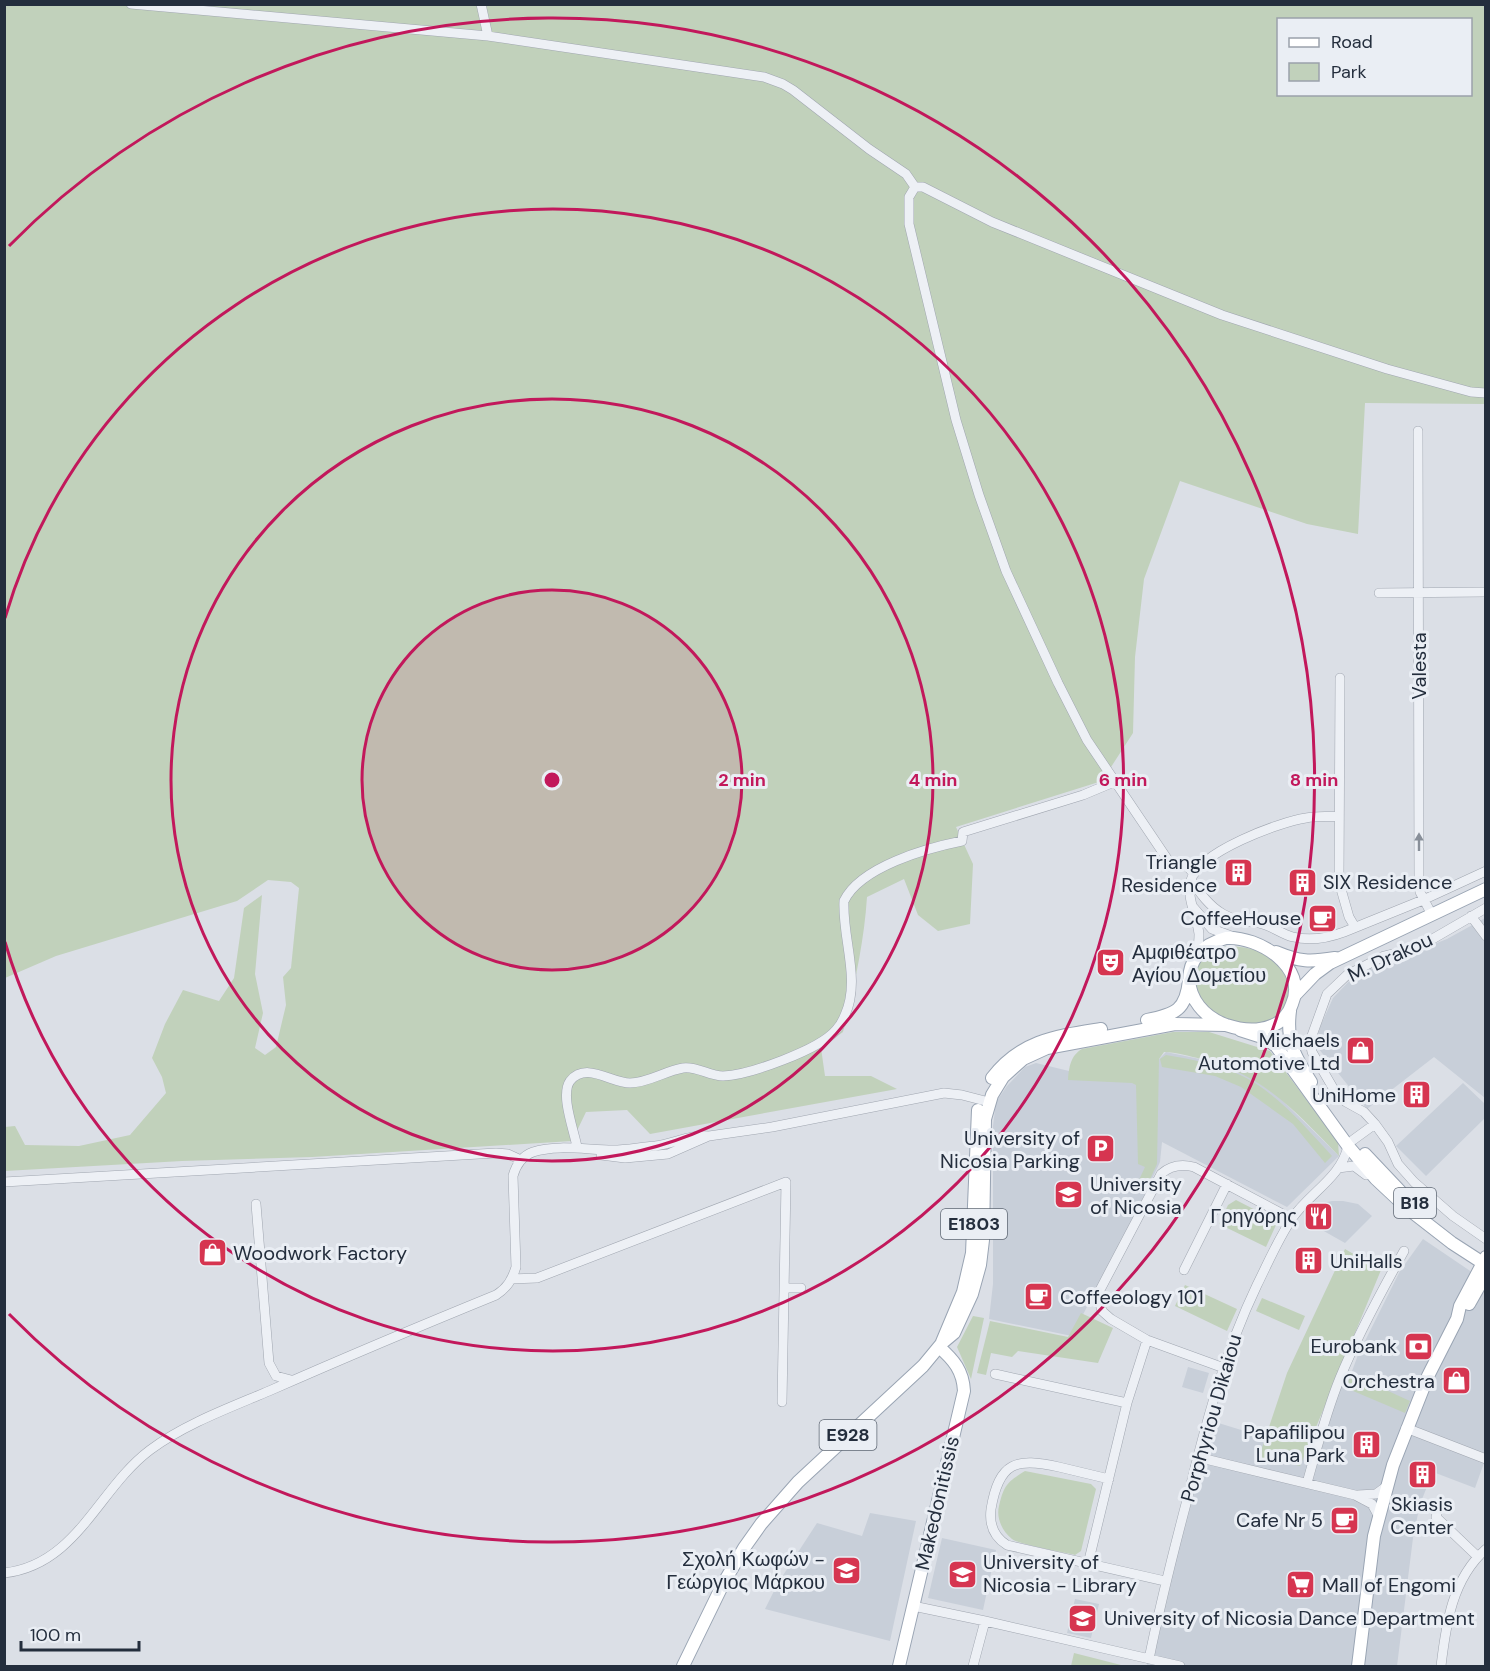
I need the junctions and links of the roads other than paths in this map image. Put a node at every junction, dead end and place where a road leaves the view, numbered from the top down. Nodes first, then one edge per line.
1 (131, 4) edge
2 (481, 4) edge
3 (488, 36) junction
4 (915, 187) junction
5 (1485, 393) edge
6 (1418, 431) dead end
7 (1419, 592) junction
8 (1485, 592) edge
9 (1379, 593) dead end
10 (1340, 678) dead end
11 (1113, 782) junction
12 (1338, 816) junction
13 (1485, 871) edge
14 (1192, 877) junction
15 (1485, 889) edge
16 (1423, 900) junction
17 (1192, 905) junction
18 (1485, 908) edge
19 (1432, 915) junction
20 (1471, 916) junction
21 (1355, 927) junction
22 (1485, 936) edge
23 (1240, 938) junction
24 (1267, 948) junction
25 (1345, 955) junction
26 (1197, 957) junction
27 (1189, 980) junction
28 (1296, 994) junction
29 (1290, 1011) junction
30 (1225, 1024) junction
31 (1240, 1030) junction
32 (985, 1101) junction
33 (1375, 1124) junction
34 (709, 1136) junction
35 (1350, 1143) junction
36 (577, 1147) junction
37 (562, 1149) junction
38 (521, 1160) junction
39 (1338, 1168) junction
40 (1376, 1179) junction
41 (4, 1182) edge
42 (1227, 1184) junction
43 (256, 1204) dead end
44 (1292, 1219) junction
45 (1485, 1239) edge
46 (1404, 1251) dead end
47 (1484, 1269) edge
48 (1184, 1270) dead end
49 (511, 1279) junction
50 (786, 1288) junction
51 (801, 1288) dead end
52 (1457, 1319) junction
53 (1147, 1340) junction
54 (940, 1345) junction
55 (1224, 1368) junction
56 (995, 1374) dead end
57 (293, 1380) junction
58 (782, 1402) dead end
59 (1128, 1403) junction
60 (1406, 1428) junction
61 (1197, 1457) junction
62 (1485, 1459) edge
63 (1109, 1479) junction
64 (1307, 1483) junction
65 (1387, 1486) junction
66 (1355, 1495) junction
67 (1440, 1503) dead end
68 (1378, 1515) junction
69 (1485, 1549) edge
70 (1477, 1556) junction
71 (1088, 1564) junction
72 (4, 1573) edge
73 (1165, 1581) junction
74 (913, 1606) junction
75 (986, 1621) junction
76 (1149, 1659) junction
77 (682, 1666) edge
78 (899, 1666) edge
79 (973, 1666) edge
80 (1180, 1666) edge
81 (1358, 1666) edge
82 (1441, 1666) edge

1 - 3 street
2 - 3 street
3 - 4 street
4 - 5 street
4 - 11 street
6 - 7 street, Valesta
7 - 8 street
7 - 9 street
16 -> 7 street, Valesta
10 - 12 street
11 - 14 street
11 - 36 street
12 - 14 street
12 - 21 street
13 - 16 street
14 - 17 street
14 - 21 street
15 - 19 main road
16 - 19 street
16 - 21 street
17 - 23 street
17 - 26 street
18 - 20 street, M. Drakou
19 - 25 main road
20 - 22 street
20 - 33 street, M. Drakou
23 - 24 main road
23 - 26 main road
24 - 25 main road
24 - 28 main road
25 - 28 main road
26 - 27 main road
27 - 30 main road
27 - 32 main road, E1803
28 - 29 main road
29 - 31 main road
29 - 35 main road, B18
30 - 31 main road
30 - 32 main road, E1803
31 - 35 main road, B18
32 - 34 street
32 - 54 main road, E1803
33 - 35 street
33 - 45 street, M. Drakou
34 - 36 street
34 - 37 street
35 - 39 street, Porphyriou Dikaiou
35 - 40 main road, B18
35 - 47 main road, B18
36 - 37 street
37 - 38 street
38 - 41 street
38 - 49 street
39 - 40 street
39 - 44 street, Porphyriou Dikaiou
40 - 47 main road, B18
42 - 44 street
42 - 48 street
42 - 53 street
43 - 57 street
44 - 55 street, Porphyriou Dikaiou
46 - 64 street
47 - 52 main road
47 - 52 main road
49 - 50 street
49 - 57 street
50 - 51 street
50 - 58 street
52 - 60 main road
53 - 55 street
53 - 59 street
54 - 74 main road, Makedonitissis
54 - 77 main road, E928
55 - 61 street, Porphyriou Dikaiou
56 - 59 street
57 - 72 street
59 - 63 street
60 - 62 street
60 - 65 main road
61 - 64 street
61 - 73 street, Porphyriou Dikaiou
63 - 71 street
63 - 71 street
64 - 66 street
65 - 66 street
65 - 68 main road
66 - 68 street
67 - 70 street
68 - 81 main road
69 - 70 street
70 - 82 street
71 - 73 street
73 - 76 street, Porphyriou Dikaiou
74 - 75 street
74 - 78 main road, Makedonitissis
75 - 76 street
75 - 79 street
76 - 80 street

